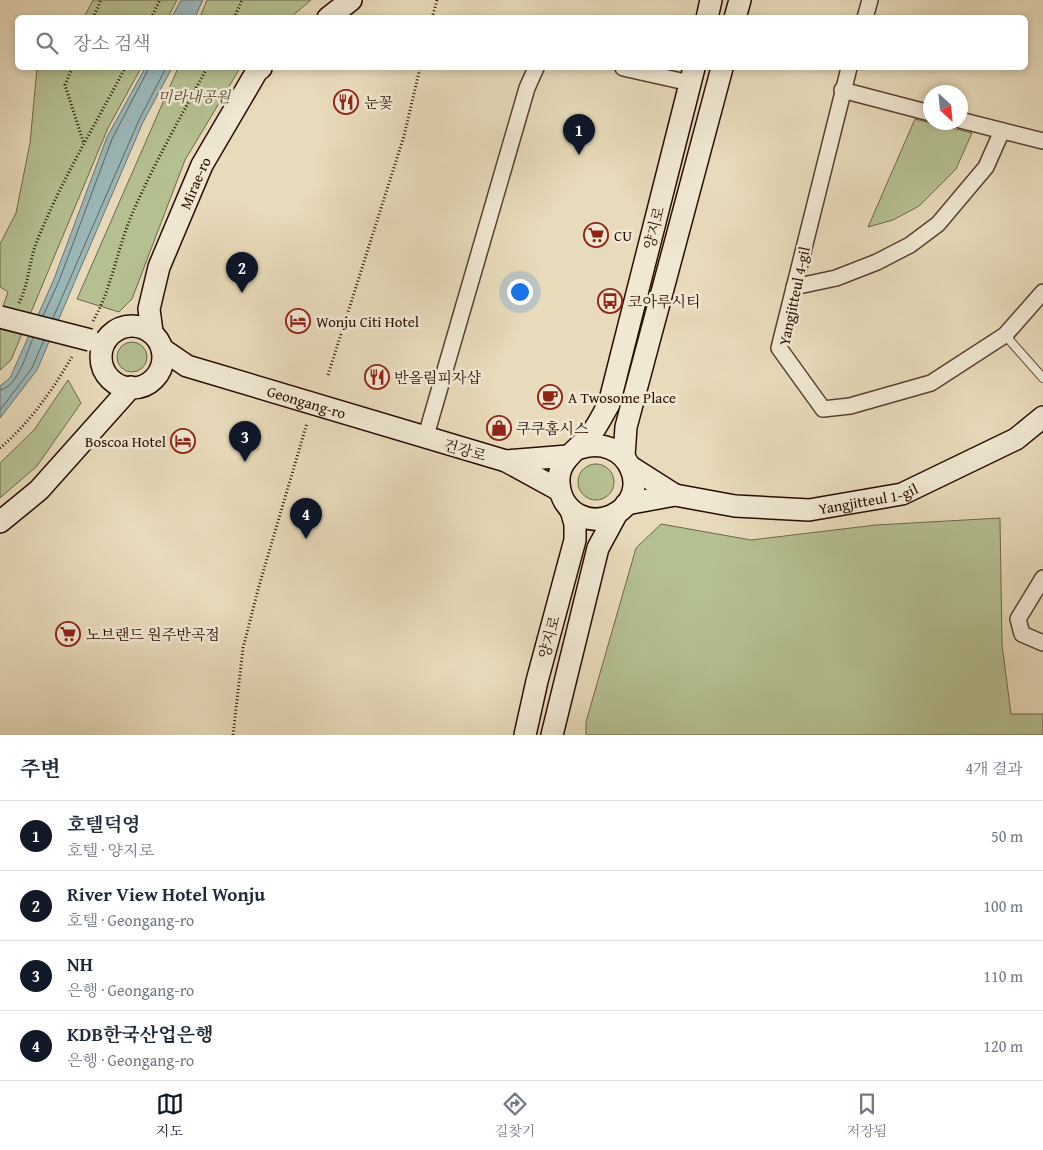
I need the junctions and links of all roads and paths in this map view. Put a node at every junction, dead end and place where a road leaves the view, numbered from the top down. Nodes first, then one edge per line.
1 (101, 0) edge
2 (160, 0) edge
3 (242, 0) edge
4 (351, 0) edge
5 (437, 0) edge
6 (740, 0) edge
7 (870, 0) edge
8 (94, 15) edge
9 (152, 15) edge
10 (235, 15) edge
11 (332, 15) edge
12 (433, 15) edge
13 (736, 15) edge
14 (866, 15) edge
15 (71, 70) edge
16 (124, 70) edge
17 (206, 70) edge
18 (258, 70) edge
19 (420, 70) edge
20 (535, 70) edge
21 (643, 70) edge
22 (721, 70) edge
23 (848, 70) edge
24 (692, 75) edge
25 (842, 90) junction
26 (923, 111) edge
27 (968, 122) edge
28 (1002, 131) junction
29 (1043, 141) edge
30 (84, 145) junction
31 (794, 287) junction
32 (1043, 292) edge
33 (8, 312) edge
34 (1005, 335) junction
35 (152, 337) junction
36 (93, 342) junction
37 (328, 375) dead end
38 (1043, 378) edge
39 (120, 391) junction
40 (1043, 416) edge
41 (307, 423) dead end
42 (425, 438) junction
43 (0, 448) edge
44 (573, 452) junction
45 (506, 461) junction
46 (628, 462) junction
47 (559, 490) junction
48 (675, 495) junction
49 (622, 509) junction
50 (571, 510) junction
51 (0, 522) edge
52 (1043, 578) edge
53 (1043, 643) edge
54 (233, 735) edge
55 (526, 735) edge
56 (552, 735) edge

1 - 8 path
2 - 9 path
3 - 10 path
4 - 11 street
5 - 12 path
6 - 13 street
7 - 14 street
15 - 30 path
16 - 30 path
17 - 36 path
18 - 35 street, Mirae-ro
19 - 37 path
20 - 42 street
21 - 24 street
22 - 46 street
23 - 25 street, Yangjitteul 4-gil
24 - 44 street, 양지로
25 - 26 street
25 - 31 street, Yangjitteul 4-gil
27 - 28 street
28 - 29 street
28 - 31 street
30 - 33 path
31 - 34 street, Yangjitteul 4-gil
32 - 34 street, Yangjitteul 4-gil
33 - 36 street, bridge
34 - 38 lane
35 - 36 street
35 - 39 street
35 - 42 street, Geongang-ro
36 - 39 street
36 - 43 path
39 - 51 street
40 - 48 street, Yangjitteul 1-gil
41 - 54 path
42 - 45 street, 건강로
44 - 45 street
44 - 46 street
44 - 47 street
45 - 47 street
46 - 48 street
46 - 49 street
47 - 50 street
48 - 49 street
49 - 50 street
49 - 56 street, 양지로
50 - 55 street, 양지로
52 - 53 street

